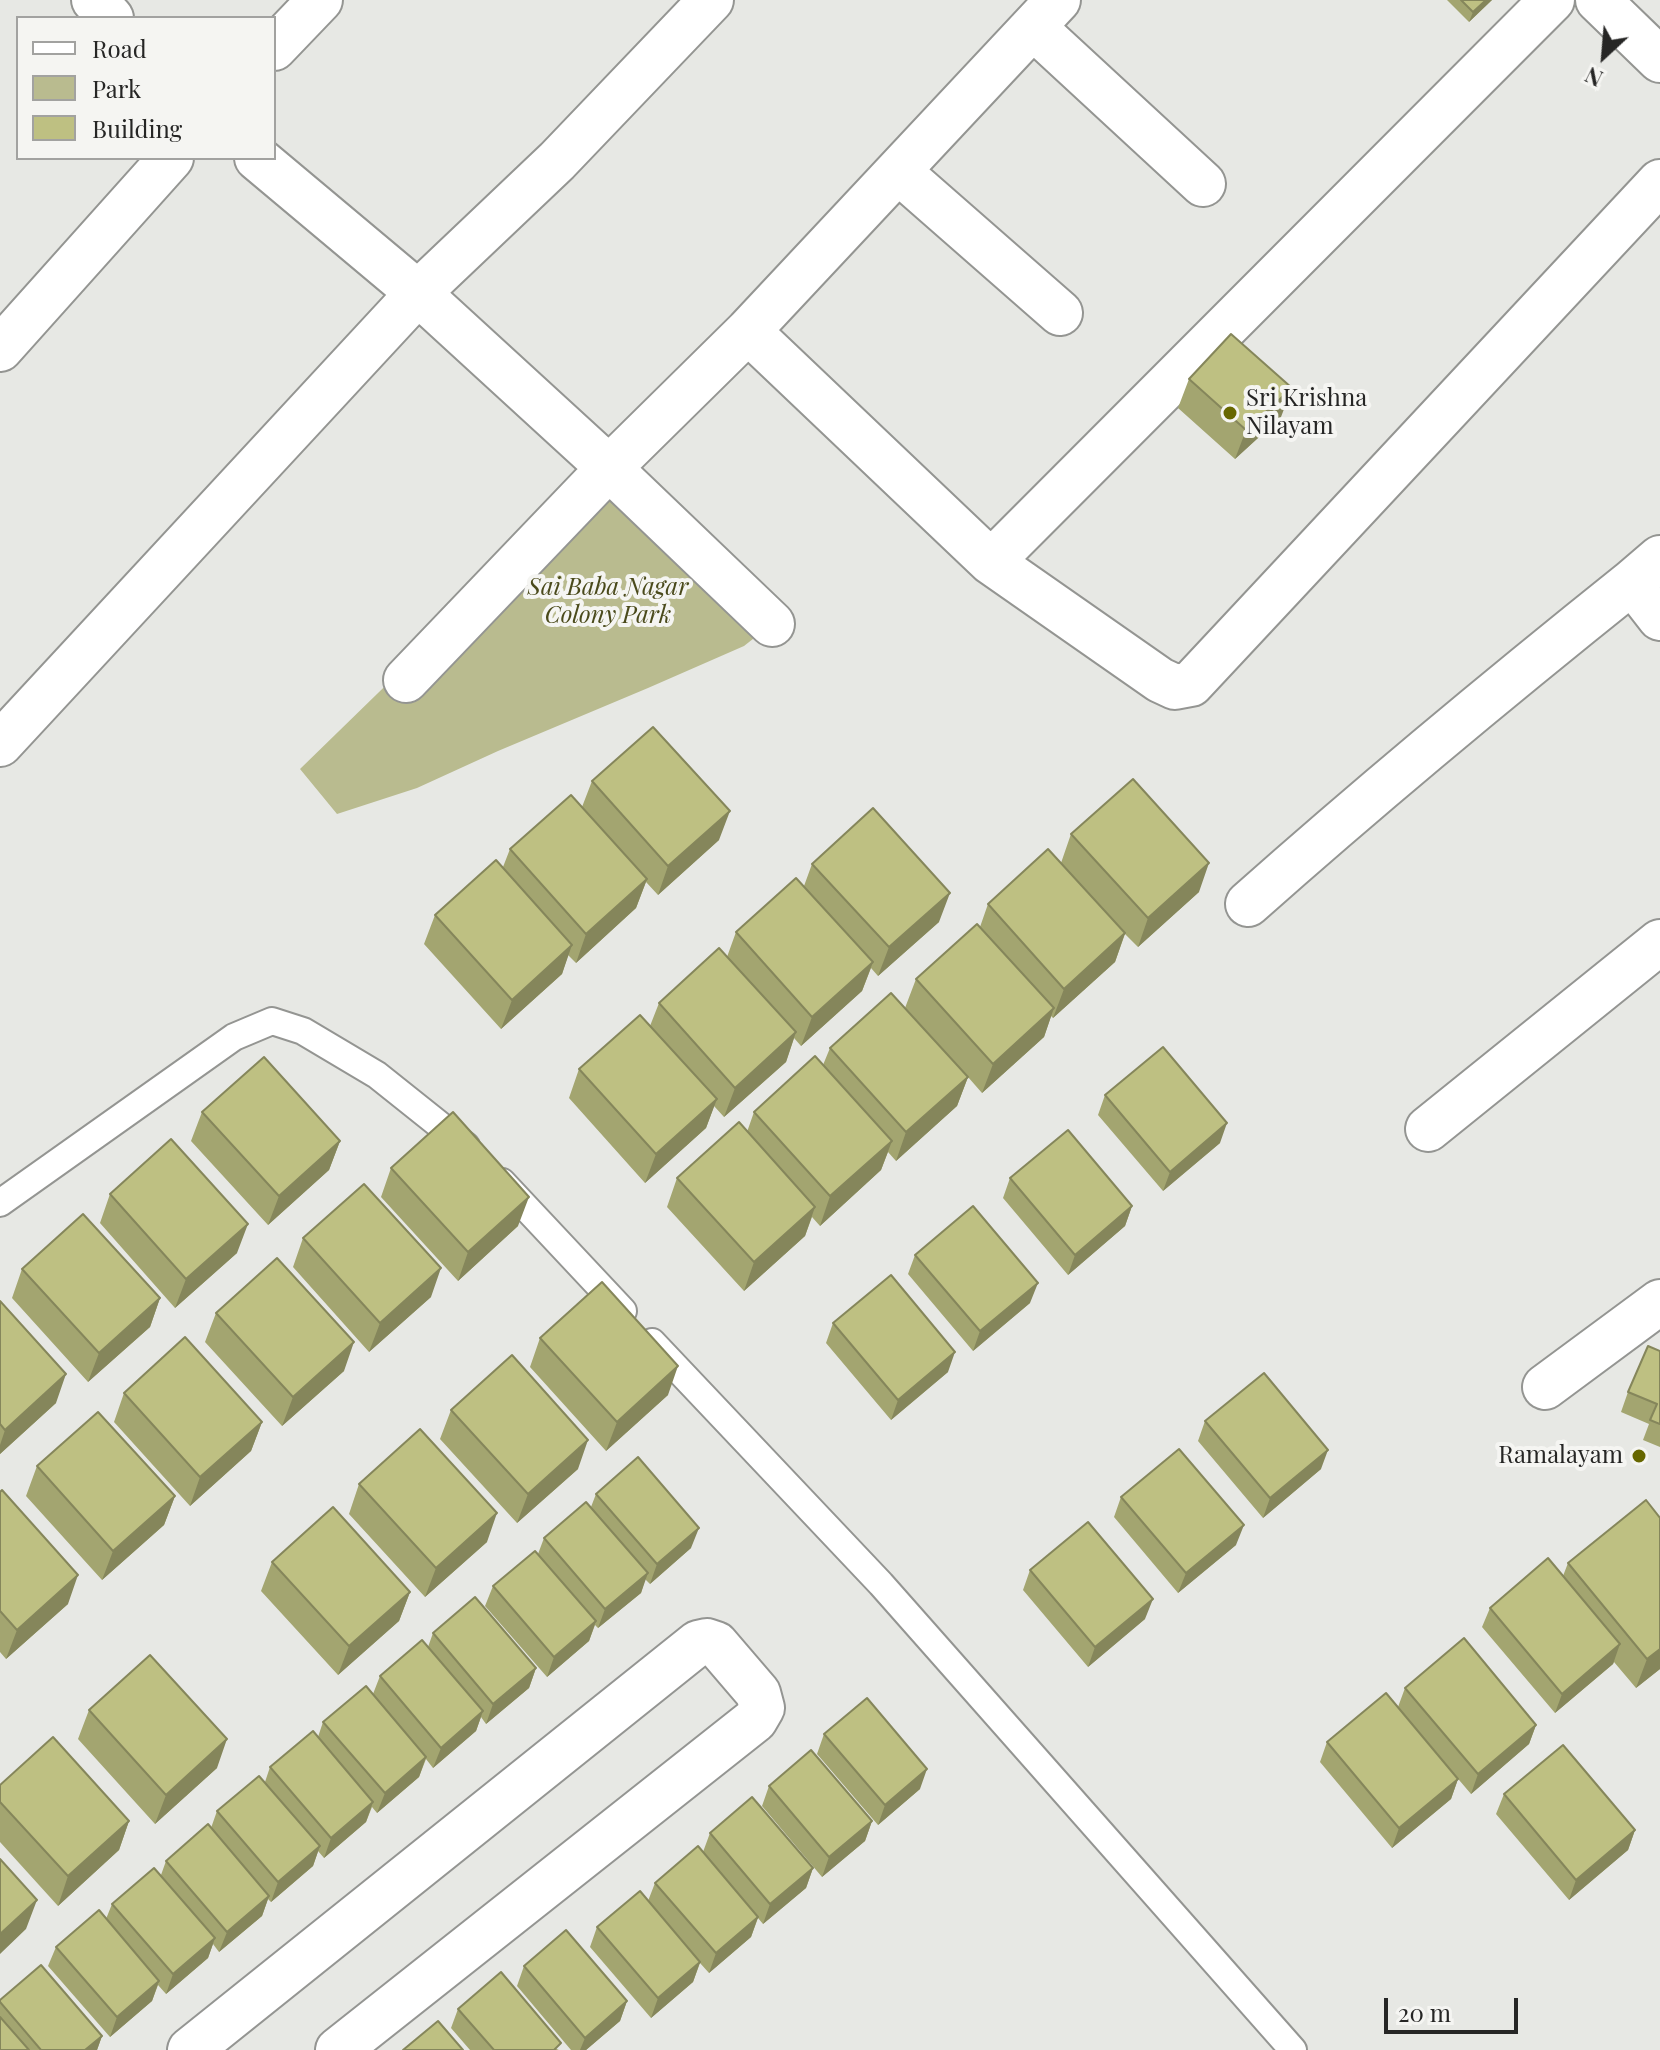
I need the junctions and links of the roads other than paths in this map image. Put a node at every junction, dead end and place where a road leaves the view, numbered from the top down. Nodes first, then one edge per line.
1 (94, 0) edge
2 (320, 0) edge
3 (711, 0) edge
4 (1552, 0) edge
5 (1598, 0) edge
6 (1046, 13) edge
7 (109, 16) edge
8 (276, 46) edge
9 (1660, 60) edge
10 (169, 160) edge
11 (259, 160) edge
12 (898, 171) junction
13 (1660, 182) edge
14 (1203, 184) dead end
15 (418, 293) junction
16 (1060, 313) dead end
17 (748, 331) junction
18 (0, 349) edge
19 (609, 468) junction
20 (991, 562) junction
21 (1646, 570) edge
22 (1660, 618) edge
23 (772, 624) dead end
24 (406, 680) dead end
25 (0, 744) edge
26 (1248, 904) dead end
27 (1660, 942) edge
28 (1428, 1129) dead end
29 (0, 1203) edge
30 (1660, 1302) edge
31 (1545, 1387) dead end
32 (190, 2050) edge
33 (338, 2050) edge
34 (1293, 2050) edge

1 - 7 street
2 - 8 street
3 - 15 street
4 - 20 street
5 - 9 street
6 - 12 street
6 - 14 street
10 - 18 street
11 - 15 street
12 - 16 street
12 - 17 street
13 - 20 street
15 - 19 street
15 - 25 street
17 - 19 street
17 - 20 street
19 - 23 street
19 - 24 street
21 - 22 street
21 - 26 street
27 - 28 street
29 - 34 lane
30 - 31 street
32 - 33 street

